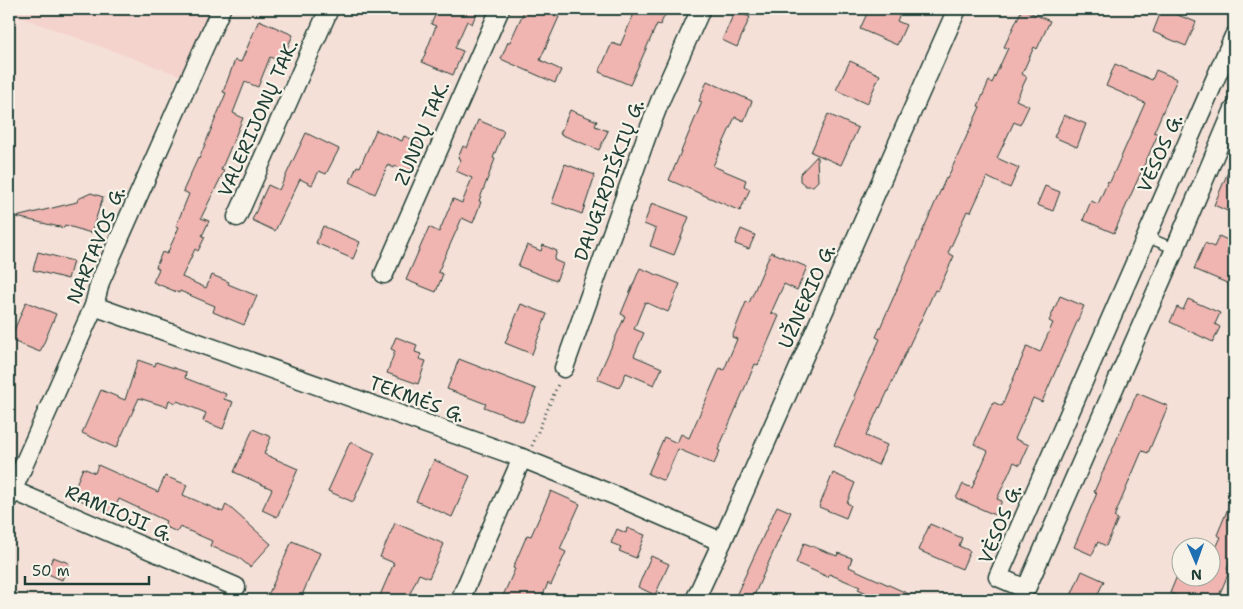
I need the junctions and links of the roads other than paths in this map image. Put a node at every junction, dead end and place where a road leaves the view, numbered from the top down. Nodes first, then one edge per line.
1 (221, 9) edge
2 (330, 9) edge
3 (500, 9) edge
4 (700, 9) edge
5 (957, 9) edge
6 (1234, 36) edge
7 (1234, 109) edge
8 (237, 217) dead end
9 (1147, 237) junction
10 (1174, 249) junction
11 (384, 274) dead end
12 (94, 306) junction
13 (564, 368) road end
14 (524, 459) junction
15 (10, 494) edge
16 (722, 542) junction
17 (236, 587) dead end
18 (460, 600) edge
19 (695, 600) edge

1 - 12 street, NARTAVOS G.
2 - 8 street, VALERIJONŲ TAK.
3 - 11 street, ZUNDŲ TAK.
4 - 13 street, DAUGIRDIŠKIŲ G.
5 - 16 street, UŽNERIO G.
6 - 9 street, VĖSOS G.
7 - 10 street, VĖSOS G.
9 - 10 lane
9 - 10 street, VĖSOS G.
12 - 14 street, TEKMĖS G.
12 - 15 street, NARTAVOS G.
14 - 16 street, TEKMĖS G.
14 - 18 street
15 - 17 street, RAMIOJI G.
16 - 19 street, UŽNERIO G.

